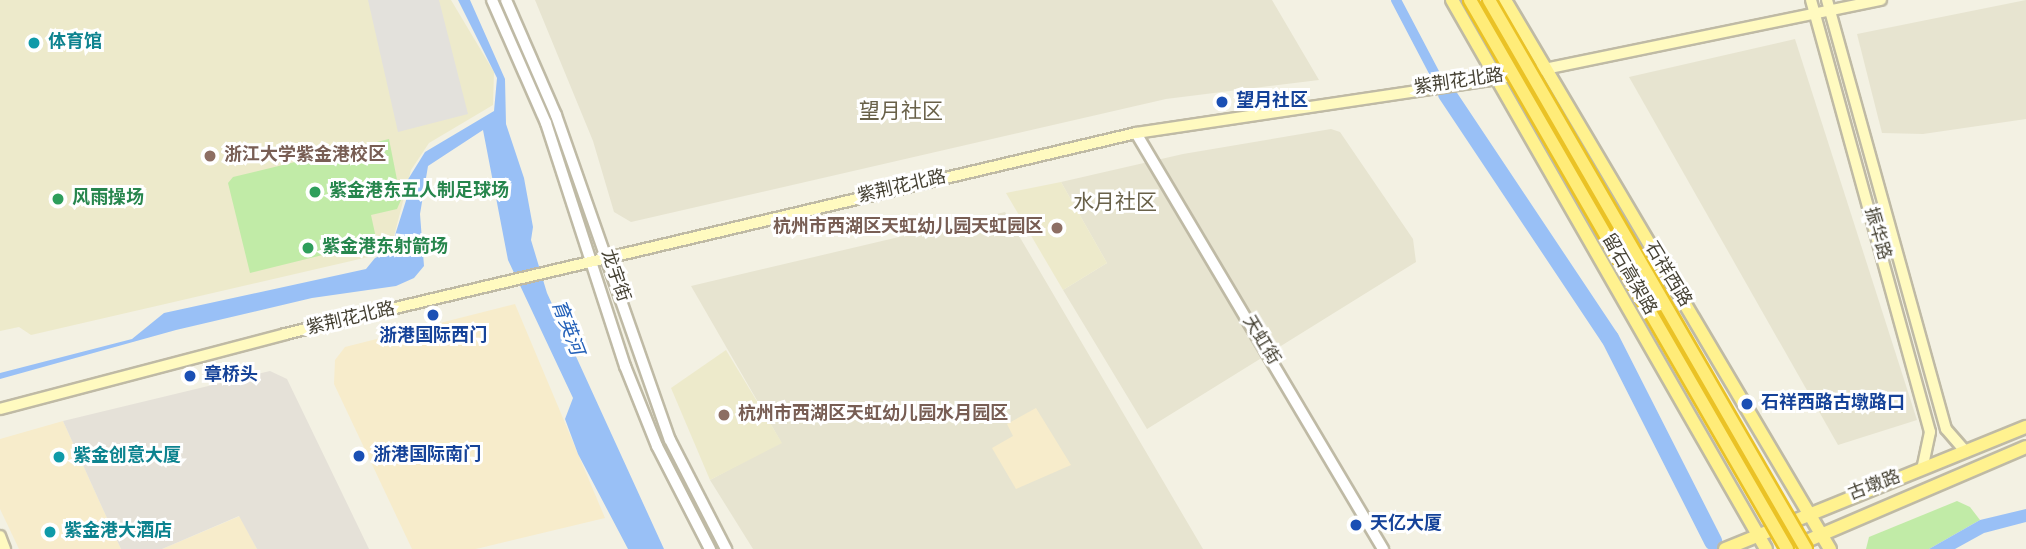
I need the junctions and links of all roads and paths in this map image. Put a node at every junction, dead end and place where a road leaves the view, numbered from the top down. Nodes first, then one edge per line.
1 (492, 0) edge
2 (506, 0) edge
3 (1452, 0) edge
4 (1470, 0) edge
5 (1489, 0) edge
6 (1505, 0) edge
7 (1811, 0) edge
8 (1881, 0) edge
9 (1828, 5) edge
10 (1814, 14) junction
11 (1544, 69) junction
12 (1496, 79) junction
13 (1136, 133) junction
14 (607, 257) junction
15 (591, 261) junction
16 (0, 409) edge
17 (2026, 427) edge
18 (2026, 447) edge
19 (1966, 452) junction
20 (1922, 469) junction
21 (1811, 512) junction
22 (1822, 534) junction
23 (1757, 535) junction
24 (0, 536) edge
25 (5, 549) edge
26 (710, 549) edge
27 (726, 549) edge
28 (1383, 549) edge
29 (1725, 549) edge
30 (1766, 549) edge
31 (1787, 549) edge
32 (1806, 549) edge
33 (1830, 549) edge

1 - 15 street, 龙宇街
2 - 14 street, 龙宇街
3 - 12 main road
4 - 31 highway, 留石高架路, bridge
5 - 32 highway, 留石高架路, bridge
6 - 11 main road, 石祥西路
7 - 10 main road, 振华路
8 - 9 main road, 紫荆花北路
9 - 10 main road, 紫荆花北路
9 - 19 main road, 振华路
10 - 11 main road, 紫荆花北路
10 - 20 main road, 振华路
11 - 12 main road, 紫荆花北路
11 - 21 main road, 石祥西路
12 - 13 main road, 紫荆花北路
12 - 23 main road
13 - 14 main road, 紫荆花北路
13 - 28 street, 天虹街
14 - 15 main road, 紫荆花北路
14 - 27 street, 龙宇街
15 - 16 main road, 紫荆花北路
15 - 26 street, 龙宇街
17 - 19 main road, 古墩路
18 - 22 main road, 古墩路
19 - 20 main road, 古墩路
20 - 21 main road, 古墩路
21 - 22 main road, 石祥西路
21 - 23 main road, 古墩路
22 - 31 main road, 古墩路
22 - 33 main road, 石祥西路
23 - 29 main road, 古墩路
23 - 30 main road
24 - 25 main road

